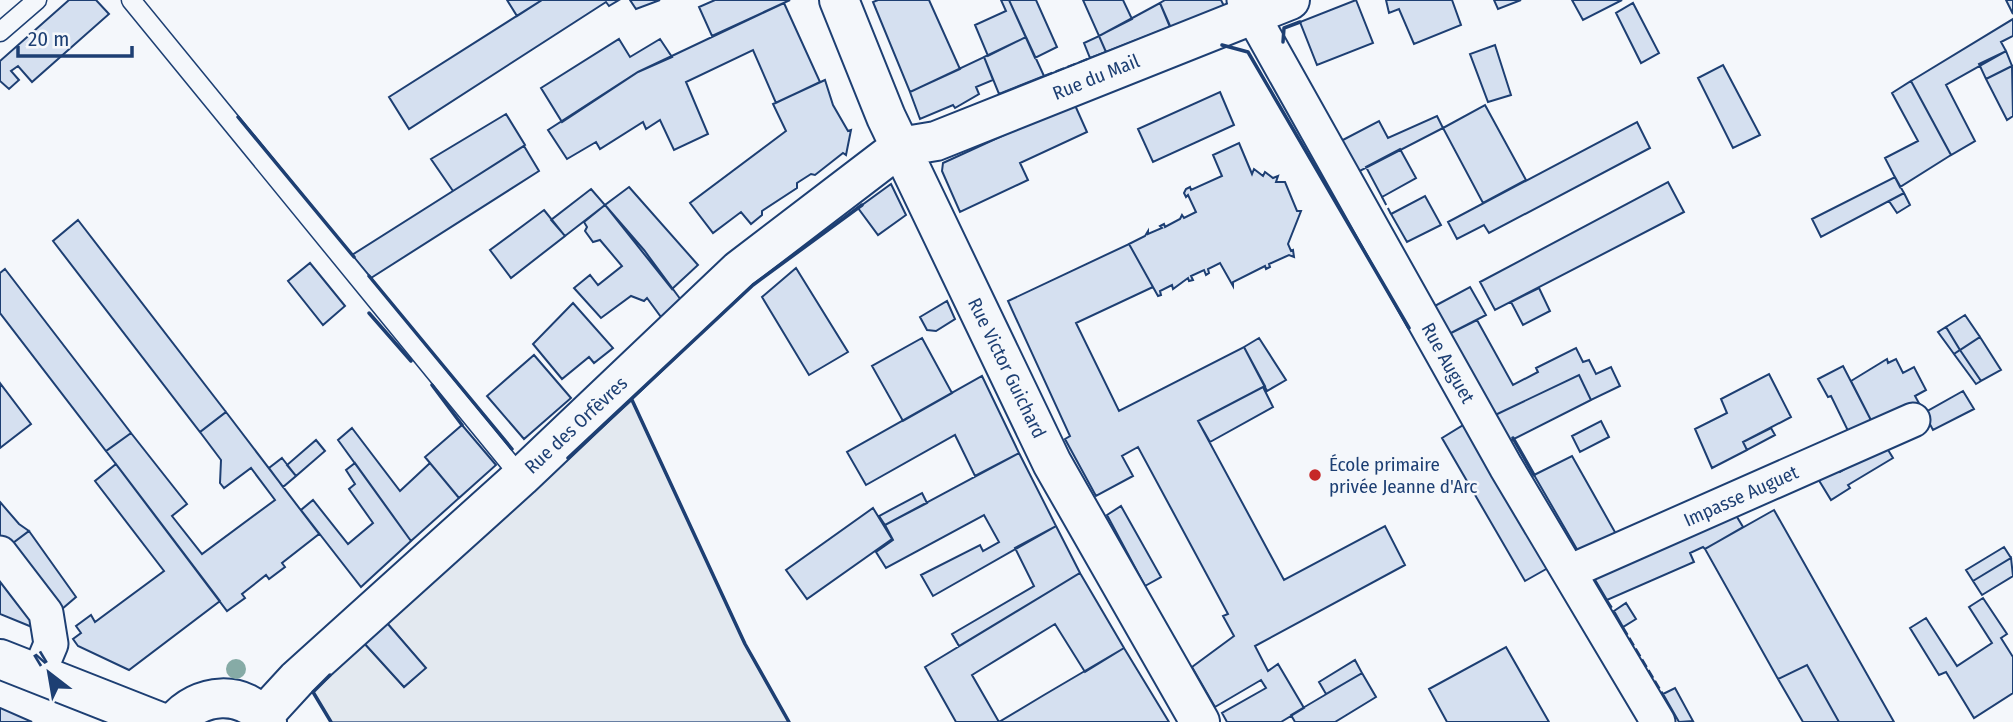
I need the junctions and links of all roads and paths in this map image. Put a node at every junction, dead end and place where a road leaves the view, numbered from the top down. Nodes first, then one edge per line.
1 (37, 0) edge
2 (131, 0) edge
3 (839, 0) edge
4 (1290, 0) edge
5 (1247, 7) edge
6 (0, 32) edge
7 (900, 147) junction
8 (1913, 420) dead end
9 (521, 477) junction
10 (0, 553) edge
11 (1569, 572) junction
12 (0, 659) edge
13 (38, 675) junction
14 (265, 719) edge
15 (160, 722) edge
16 (175, 722) edge
17 (1200, 722) edge
18 (1658, 722) edge

1 - 6 lane
2 - 9 lane
3 - 7 main road, Rue Victor Guichard
4 - 5 main road, Rue du Mail
5 - 7 main road, Rue du Mail
5 - 11 street, Rue Auguet
7 - 9 main road, Rue des Orfèvres
7 - 17 main road, Rue Victor Guichard
8 - 11 street, Impasse Auguet
9 - 14 main road, Rue des Orfèvres
10 - 13 street
11 - 18 street, Rue Auguet
12 - 13 main road
13 - 15 main road
14 - 16 main road

